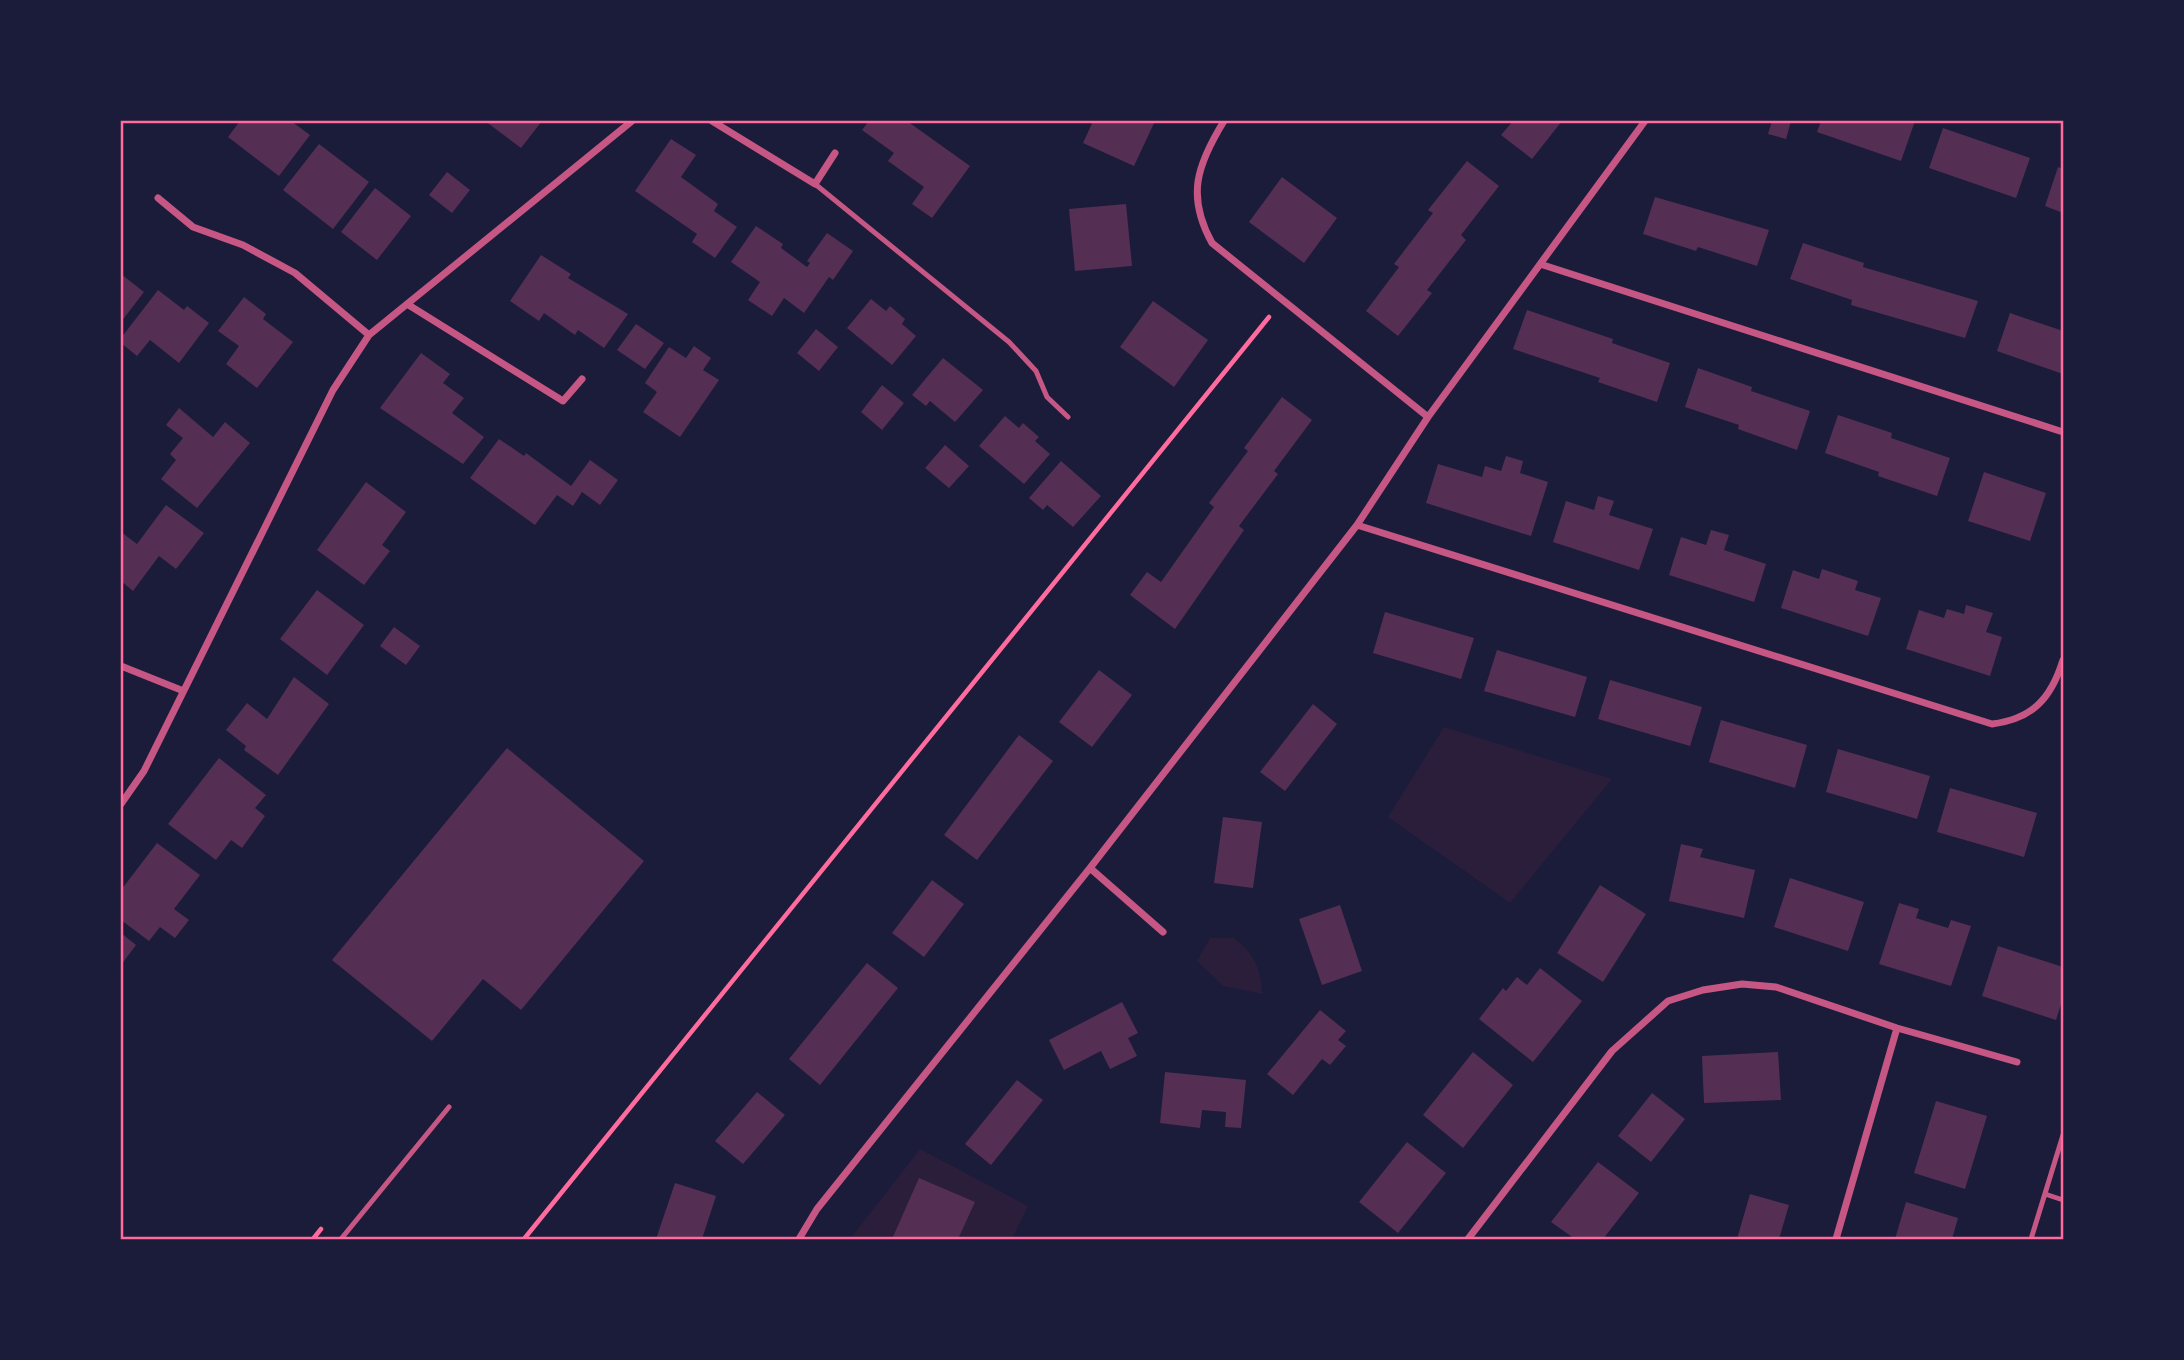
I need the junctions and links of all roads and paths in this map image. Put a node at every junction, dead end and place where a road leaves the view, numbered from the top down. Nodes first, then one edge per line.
1 (632, 121) edge
2 (712, 121) edge
3 (1224, 121) edge
4 (1646, 121) edge
5 (622, 124) edge
6 (835, 153) dead end
7 (815, 184) junction
8 (158, 198) dead end
9 (1540, 264) junction
10 (1282, 301) junction
11 (407, 304) junction
12 (369, 335) junction
13 (583, 379) dead end
14 (1068, 417) dead end
15 (1428, 417) junction
16 (2063, 432) edge
17 (1357, 525) junction
18 (2063, 660) edge
19 (121, 666) edge
20 (181, 690) junction
21 (121, 804) edge
22 (1090, 868) junction
23 (1163, 932) dead end
24 (1897, 1028) junction
25 (2017, 1062) dead end
26 (449, 1107) dead end
27 (2063, 1135) edge
28 (2045, 1194) junction
29 (2063, 1200) edge
30 (341, 1239) edge
31 (524, 1239) edge
32 (799, 1239) edge
33 (1468, 1239) edge
34 (1836, 1239) edge
35 (2031, 1239) edge

1 - 5 street
2 - 7 street
3 - 10 street
4 - 9 street
5 - 11 street
6 - 7 street
7 - 14 lane
8 - 12 street
9 - 15 street
9 - 16 street
10 - 15 street
10 - 31 path
11 - 12 street
11 - 13 street
12 - 20 street
15 - 17 street
17 - 18 street
17 - 22 street
19 - 20 street
20 - 21 street
22 - 23 street
22 - 32 street
24 - 25 street
24 - 33 street
24 - 34 street
26 - 30 lane
27 - 28 lane
28 - 29 lane
28 - 35 lane

